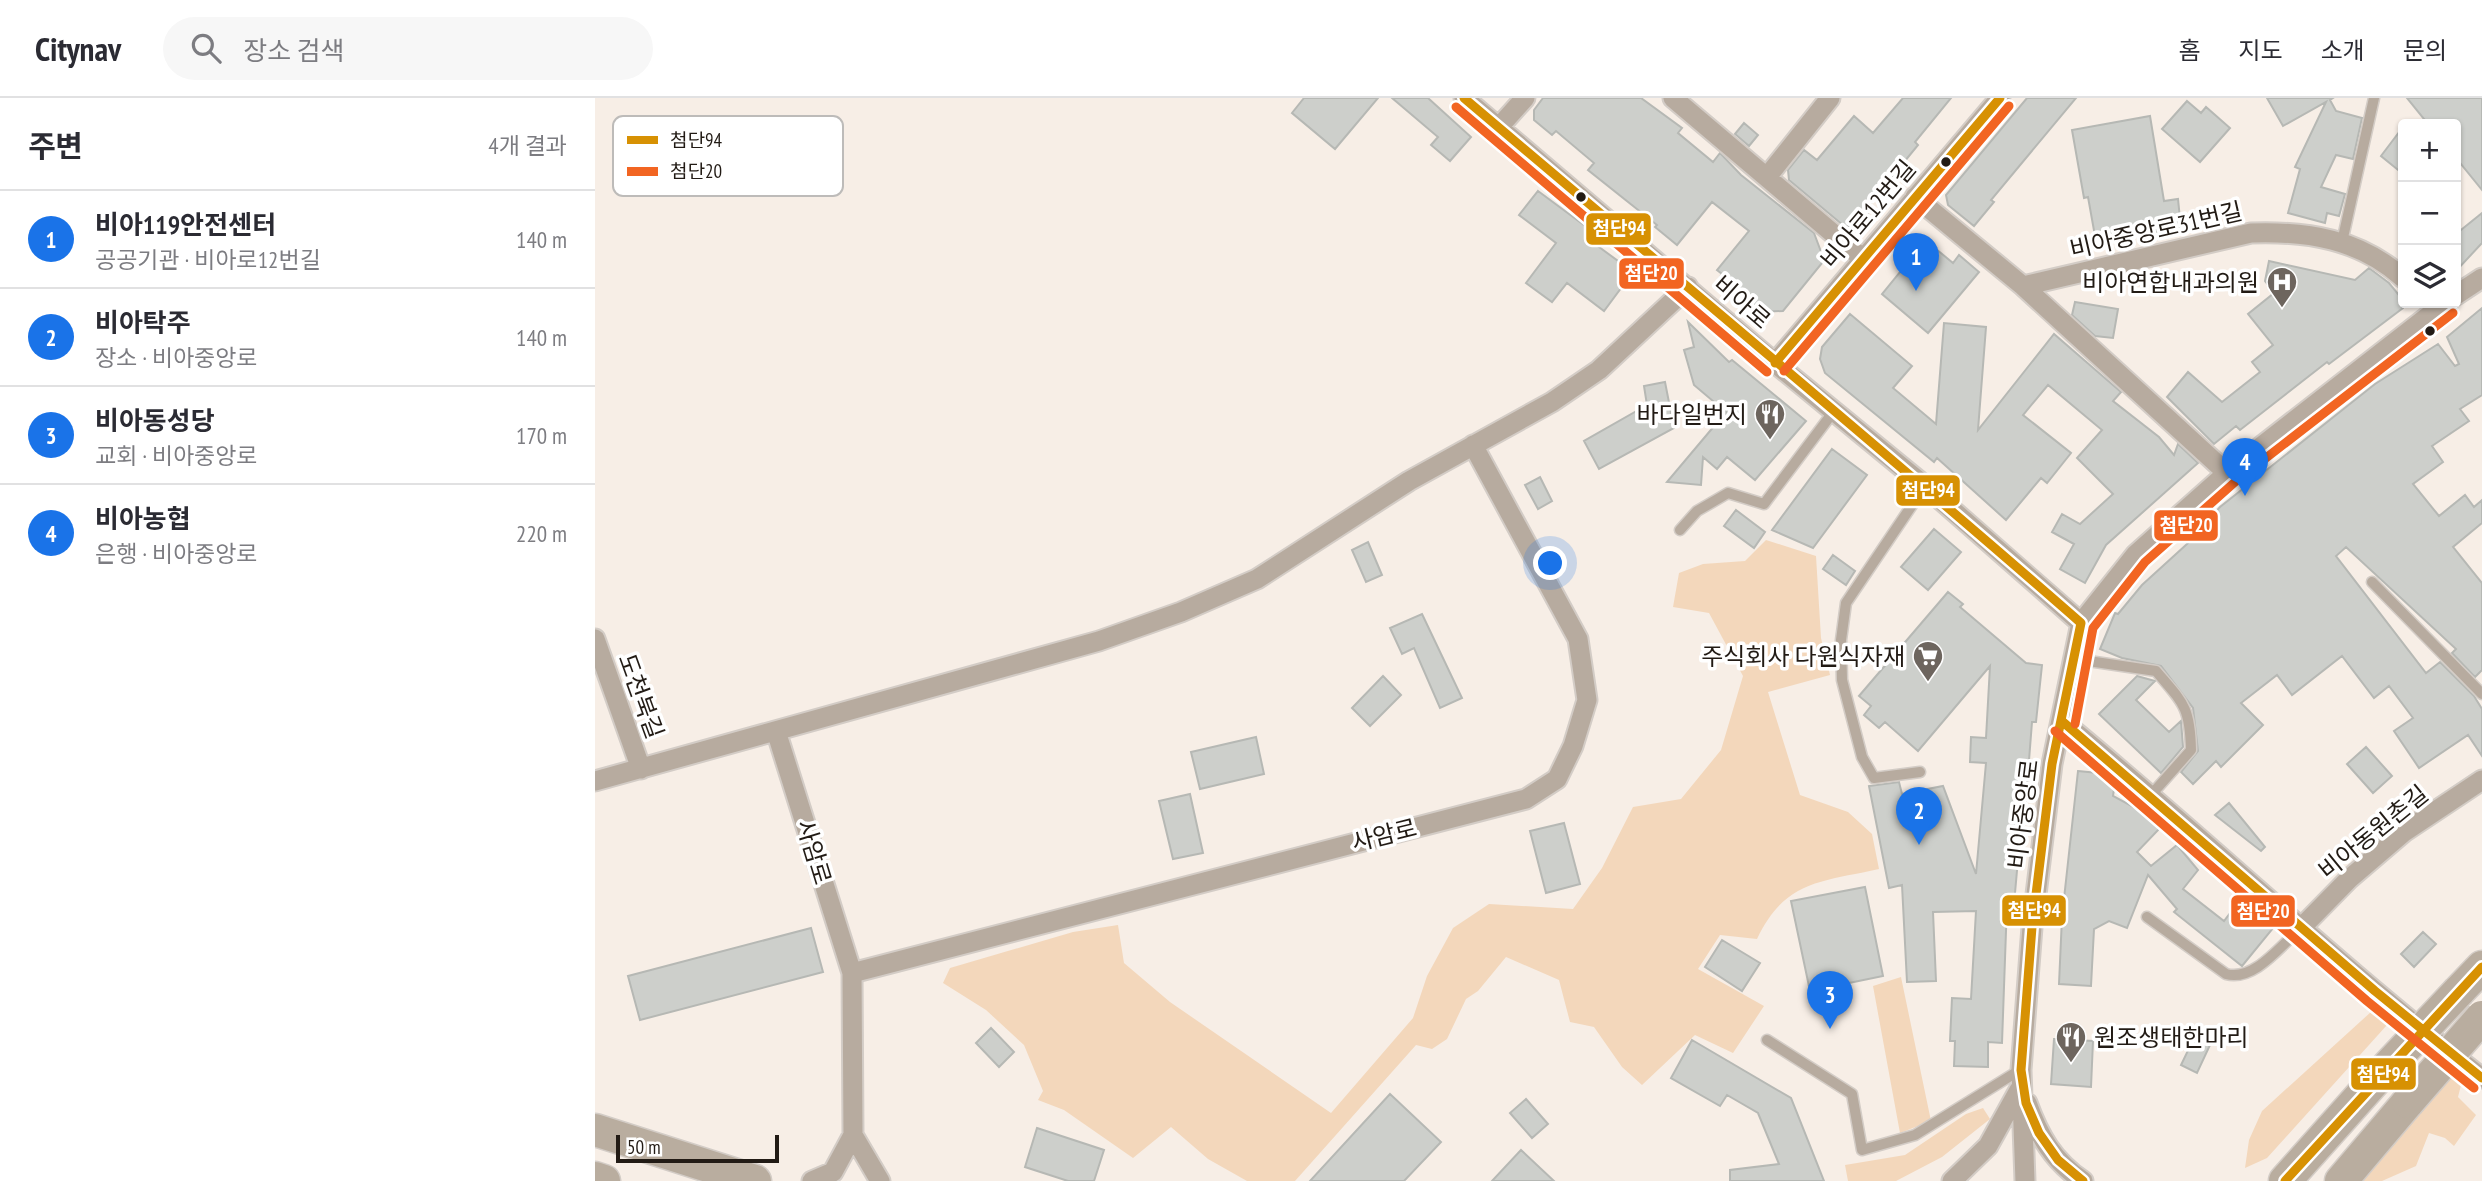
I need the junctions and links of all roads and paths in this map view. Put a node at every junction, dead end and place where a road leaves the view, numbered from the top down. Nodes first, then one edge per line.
1 (1464, 98) edge
2 (1525, 98) edge
3 (1830, 98) edge
4 (2000, 98) edge
5 (2374, 98) edge
6 (1680, 100) edge
7 (1499, 127) junction
8 (1767, 177) junction
9 (1915, 197) junction
10 (2342, 242) junction
11 (1863, 258) junction
12 (2398, 274) edge
13 (2482, 278) edge
14 (2023, 286) junction
15 (1688, 287) junction
16 (2461, 292) edge
17 (2431, 308) edge
18 (1775, 363) junction
19 (1835, 411) junction
20 (1473, 445) junction
21 (2227, 473) junction
22 (1925, 486) junction
23 (1681, 530) dead end
24 (2372, 582) dead end
25 (2081, 623) junction
26 (595, 639) edge
27 (2075, 659) junction
28 (2482, 694) edge
29 (2063, 722) junction
30 (776, 731) junction
31 (641, 769) junction
32 (1920, 772) dead end
33 (2482, 780) edge
34 (595, 781) edge
35 (2151, 795) junction
36 (2147, 917) dead end
37 (2301, 928) junction
38 (2482, 967) edge
39 (852, 973) junction
40 (2482, 1017) edge
41 (1767, 1040) dead end
42 (2021, 1078) junction
43 (2482, 1078) edge
44 (595, 1130) edge
45 (853, 1135) junction
46 (595, 1178) edge
47 (604, 1181) edge
48 (755, 1181) edge
49 (812, 1181) edge
50 (880, 1181) edge
51 (1952, 1181) edge
52 (2025, 1181) edge
53 (2083, 1181) edge
54 (2285, 1181) edge
55 (2341, 1181) edge

1 - 7 street, 비아로
2 - 7 street
3 - 8 street
4 - 9 street, 비아로12번길
5 - 10 lane
6 - 8 street
7 - 15 street, 비아로
8 - 11 street
9 - 11 street, 비아로12번길
9 - 14 street
10 - 12 street, 비아중앙로31번길
10 - 14 street, 비아중앙로31번길
11 - 18 street, 비아로12번길
13 - 16 street
14 - 21 street
15 - 18 street, 비아로
15 - 20 street
17 - 21 street, 비아중앙로
18 - 19 street, 비아로
19 - 22 street, 비아로
19 - 23 lane
20 - 30 street
20 - 39 street, 사암로
21 - 25 street, 비아중앙로
22 - 25 street, 비아로
22 - 32 lane
24 - 28 lane
25 - 27 street, 비아중앙로
26 - 31 street, 도천북길
27 - 29 street, 비아중앙로
27 - 35 lane
29 - 35 street
29 - 42 street, 비아중앙로
30 - 31 street
30 - 39 street, 사암로
31 - 34 street
33 - 37 street, 비아동원촌길
35 - 37 street
36 - 37 lane
37 - 43 street
38 - 54 main road, bridge
39 - 45 street, 사암로
40 - 55 main road, bridge
41 - 42 lane
42 - 51 street
42 - 52 street, 비아중앙로
42 - 53 street
44 - 48 main road
45 - 49 street, 사암로
45 - 50 street
46 - 47 main road

